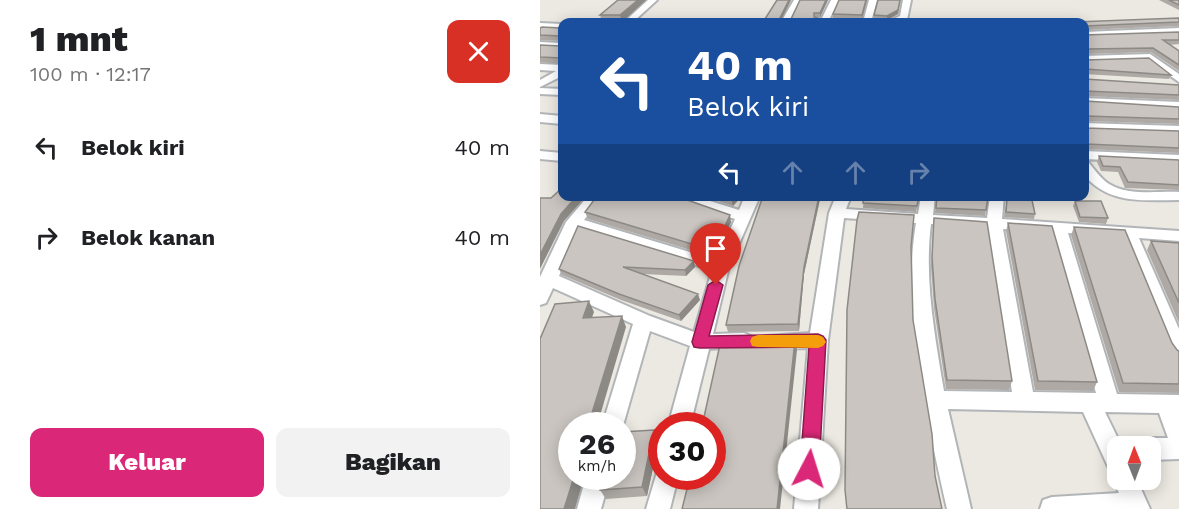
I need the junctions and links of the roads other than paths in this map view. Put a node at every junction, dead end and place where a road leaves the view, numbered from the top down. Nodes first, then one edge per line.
1 (652, 0) edge
2 (798, 0) edge
3 (835, 0) edge
4 (873, 0) edge
5 (907, 0) edge
6 (632, 18) edge
7 (787, 18) edge
8 (826, 18) edge
9 (868, 18) edge
10 (904, 18) edge
11 (540, 26) edge
12 (558, 27) edge
13 (1179, 31) edge
14 (1089, 35) edge
15 (540, 45) edge
16 (558, 46) edge
17 (1089, 59) edge
18 (540, 67) edge
19 (558, 69) edge
20 (558, 73) edge
21 (1179, 79) edge
22 (540, 84) edge
23 (540, 91) edge
24 (558, 92) edge
25 (1089, 101) edge
26 (1179, 106) edge
27 (540, 118) edge
28 (558, 120) edge
29 (1089, 127) edge
30 (1179, 130) edge
31 (1089, 154) edge
32 (540, 156) edge
33 (558, 157) edge
34 (1179, 159) edge
35 (1089, 171) edge
36 (1179, 196) edge
37 (592, 201) edge
38 (693, 201) edge
39 (750, 201) edge
40 (927, 201) edge
41 (996, 201) edge
42 (840, 205) edge
43 (742, 216) junction
44 (923, 219) junction
45 (574, 222) junction
46 (994, 223) junction
47 (1058, 228) junction
48 (1129, 233) junction
49 (1179, 236) edge
50 (721, 267) junction
51 (548, 278) junction
52 (540, 298) edge
53 (643, 321) junction
54 (818, 340) junction
55 (700, 342) junction
56 (1179, 351) edge
57 (936, 400) junction
58 (1099, 401) junction
59 (1024, 402) junction
60 (1172, 404) edge
61 (616, 412) edge
62 (682, 412) edge
63 (1110, 436) edge
64 (1179, 437) edge
65 (1161, 448) edge
66 (1179, 448) edge
67 (594, 490) edge
68 (663, 490) edge
69 (1130, 490) edge
70 (1137, 506) edge
71 (589, 509) edge
72 (658, 509) edge
73 (806, 509) edge
74 (959, 509) edge
75 (1052, 509) edge

1 - 6 street
2 - 7 street
3 - 8 street
4 - 9 street
5 - 10 street
11 - 12 street
13 - 14 street
15 - 16 street
17 - 21 street
18 - 19 street
20 - 22 street
23 - 24 street
25 - 26 street
27 - 28 street
29 - 30 street
31 - 34 street
32 - 33 street
35 - 36 street
37 - 45 street
38 - 43 street
39 - 43 street
40 - 44 street
41 - 46 street
42 - 44 street
42 - 54 street
43 - 50 street
44 - 46 street
44 - 57 street
45 - 50 street
45 - 51 street
46 - 47 street
46 - 59 street
47 - 48 street
47 - 58 street
48 - 49 street
48 - 56 street
50 - 55 street
51 - 52 street
51 - 53 street
53 - 55 street
53 - 61 street
54 - 55 street
54 - 73 street
55 - 62 street
57 - 59 street
57 - 74 street
58 - 59 street
58 - 60 street
58 - 63 street
60 - 64 street
65 - 66 street
67 - 71 street
68 - 72 street
69 - 70 street
70 - 75 street

